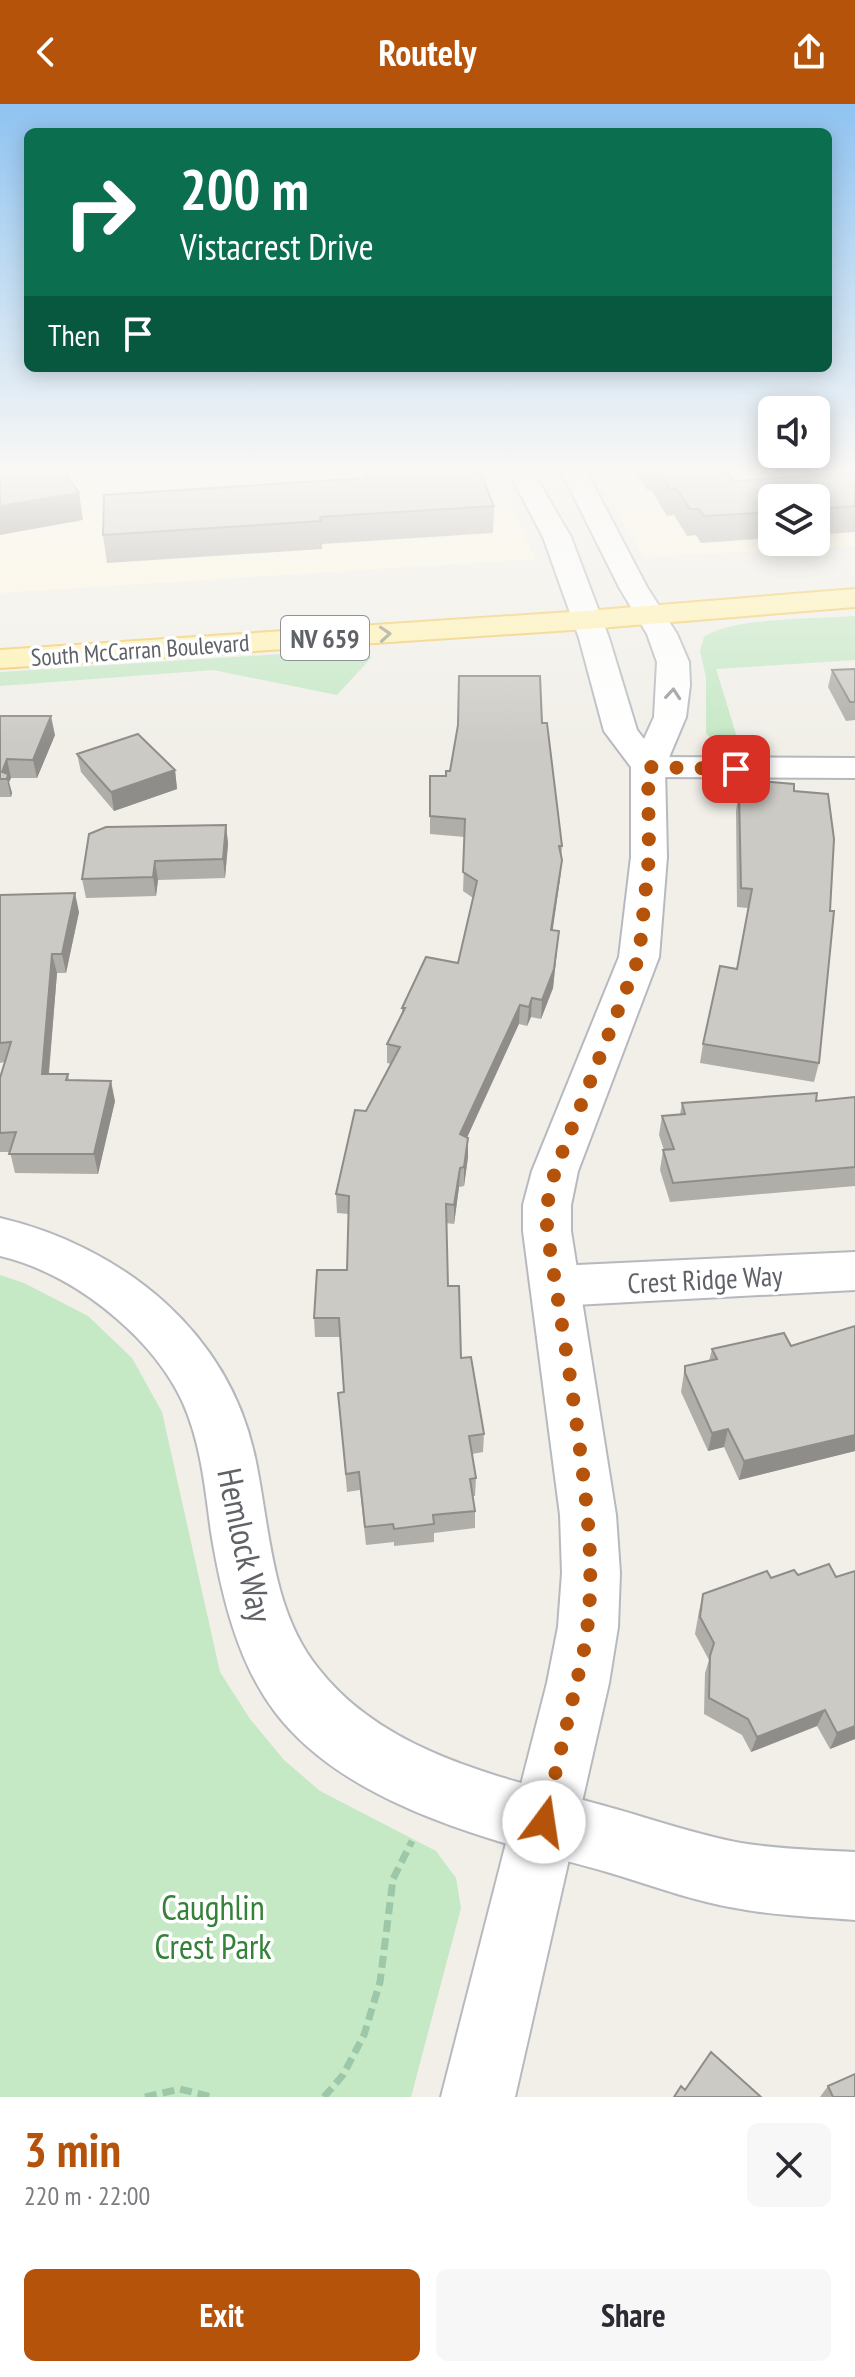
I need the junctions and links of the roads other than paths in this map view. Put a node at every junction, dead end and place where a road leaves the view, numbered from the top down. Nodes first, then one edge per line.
1 (565, 560) edge
2 (620, 560) edge
3 (855, 572) edge
4 (760, 578) dead end
5 (665, 585) dead end
6 (855, 598) edge
7 (641, 600) junction
8 (581, 606) junction
9 (0, 633) edge
10 (0, 659) edge
11 (648, 767) junction
12 (855, 768) edge
13 (0, 1237) edge
14 (855, 1271) edge
15 (556, 1286) junction
16 (544, 1822) junction
17 (855, 1886) edge
18 (478, 2097) edge

1 - 8 street
2 - 7 street
3 - 4 main road
5 - 7 main road, South McCarran Boulevard / NV 659
6 - 7 main road, South McCarran Boulevard / NV 659
7 - 8 main road, South McCarran Boulevard / NV 659
11 -> 7 street
8 - 9 main road, South McCarran Boulevard / NV 659
10 -> 8 main road, South McCarran Boulevard / NV 659
8 - 11 street
11 - 12 street
11 - 15 street
13 - 16 street, Hemlock Way
14 - 15 street, Crest Ridge Way
15 - 16 street
16 - 17 street, Hemlock Way
16 - 18 street

